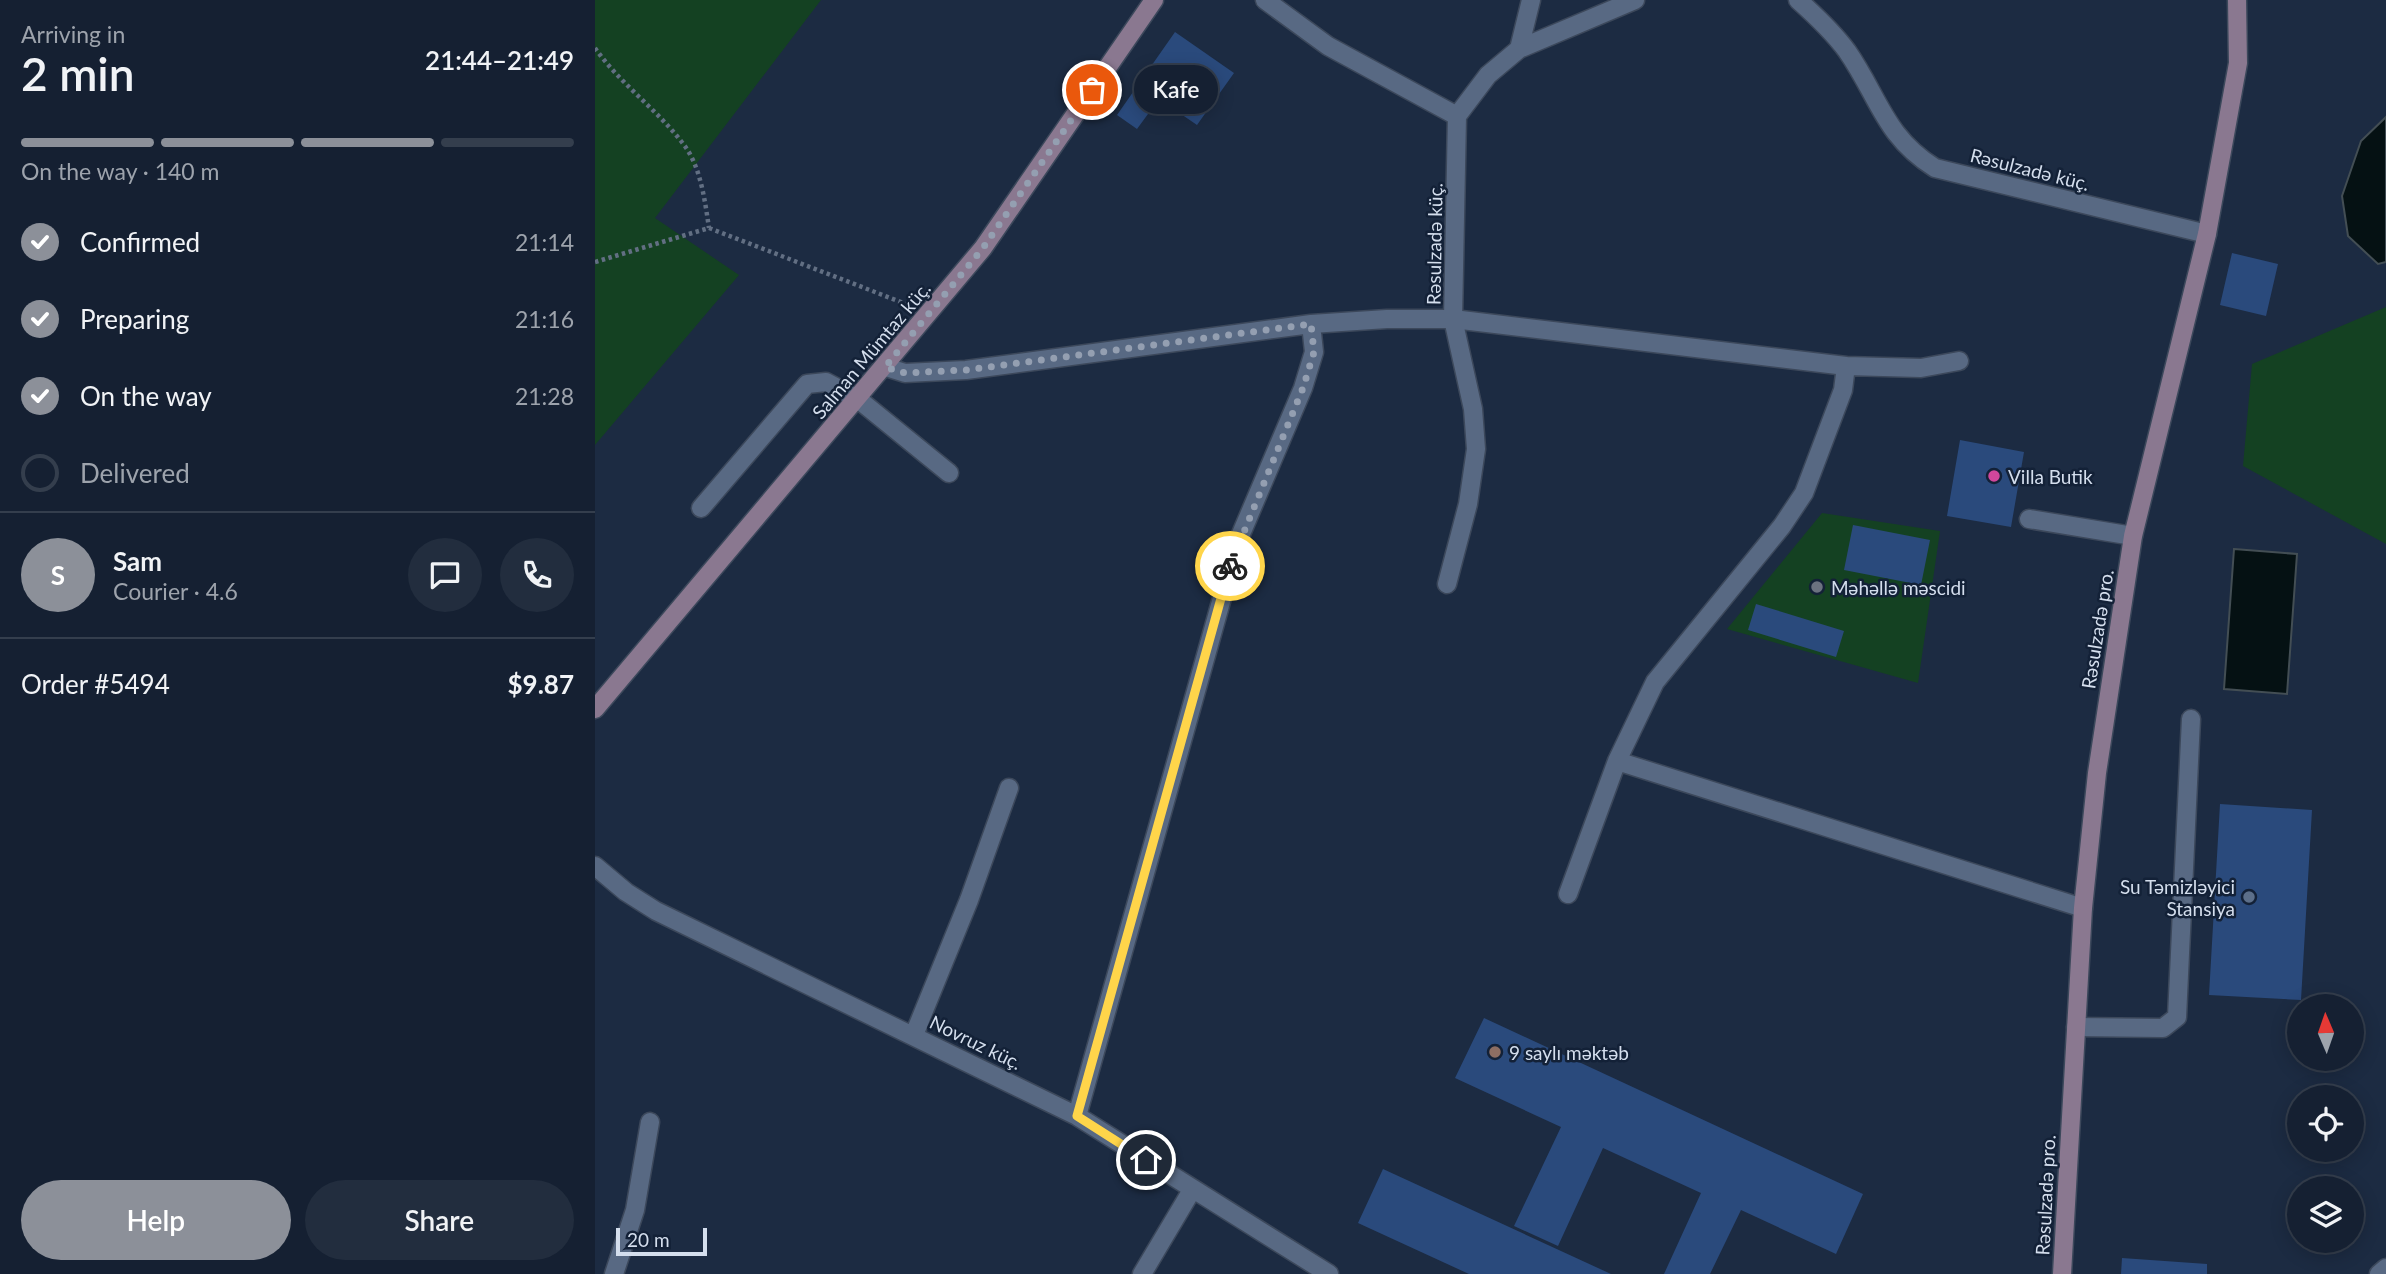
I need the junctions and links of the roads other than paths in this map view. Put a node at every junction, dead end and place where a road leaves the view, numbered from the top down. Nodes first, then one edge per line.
1 (1154, 0) edge
2 (1265, 0) edge
3 (1531, 0) edge
4 (1635, 0) edge
5 (1798, 0) edge
6 (2237, 0) edge
7 (1519, 49) junction
8 (1457, 116) junction
9 (2207, 234) junction
10 (1453, 319) junction
11 (1311, 324) junction
12 (1959, 361) dead end
13 (1846, 366) junction
14 (885, 367) junction
15 (858, 399) junction
16 (949, 472) dead end
17 (701, 508) dead end
18 (2029, 519) dead end
19 (2133, 536) junction
20 (1447, 584) dead end
21 (595, 709) edge
22 (2191, 719) dead end
23 (1617, 761) junction
24 (1009, 788) dead end
25 (595, 866) edge
26 (1568, 894) dead end
27 (2083, 908) junction
28 (2076, 1027) junction
29 (914, 1035) junction
30 (1077, 1116) junction
31 (650, 1122) dead end
32 (1192, 1190) junction
33 (2386, 1268) edge
34 (614, 1274) edge
35 (1142, 1274) edge
36 (1329, 1274) edge
37 (2062, 1274) edge
38 (2379, 1274) edge

1 - 14 street, Salman Mümtaz küç.
2 - 8 street
3 - 7 street
4 - 7 street
5 - 9 street, Rəsulzadə küç.
6 - 9 street, Rəsulzadə pro.
7 - 8 street
8 - 10 street, Rəsulzadə küç.
9 - 19 street, Rəsulzadə pro.
10 - 11 street
10 - 13 street
10 - 20 street, Rəsulzadə küç.
11 - 14 street
11 - 30 street
12 - 13 street
13 - 23 street
14 - 15 street, Salman Mümtaz küç.
15 - 16 street
15 - 17 street
15 - 21 street, Salman Mümtaz küç.
18 - 19 street
19 - 27 street, Rəsulzadə pro.
22 - 28 street
23 - 26 street
23 - 27 street
24 - 29 street
25 - 29 street, Novruz küç.
27 - 28 street, Rəsulzadə pro.
28 - 37 street, Rəsulzadə pro.
29 - 30 street, Novruz küç.
30 - 32 street, Novruz küç.
31 - 34 street
32 - 35 street
32 - 36 street, Novruz küç.
33 - 38 street

